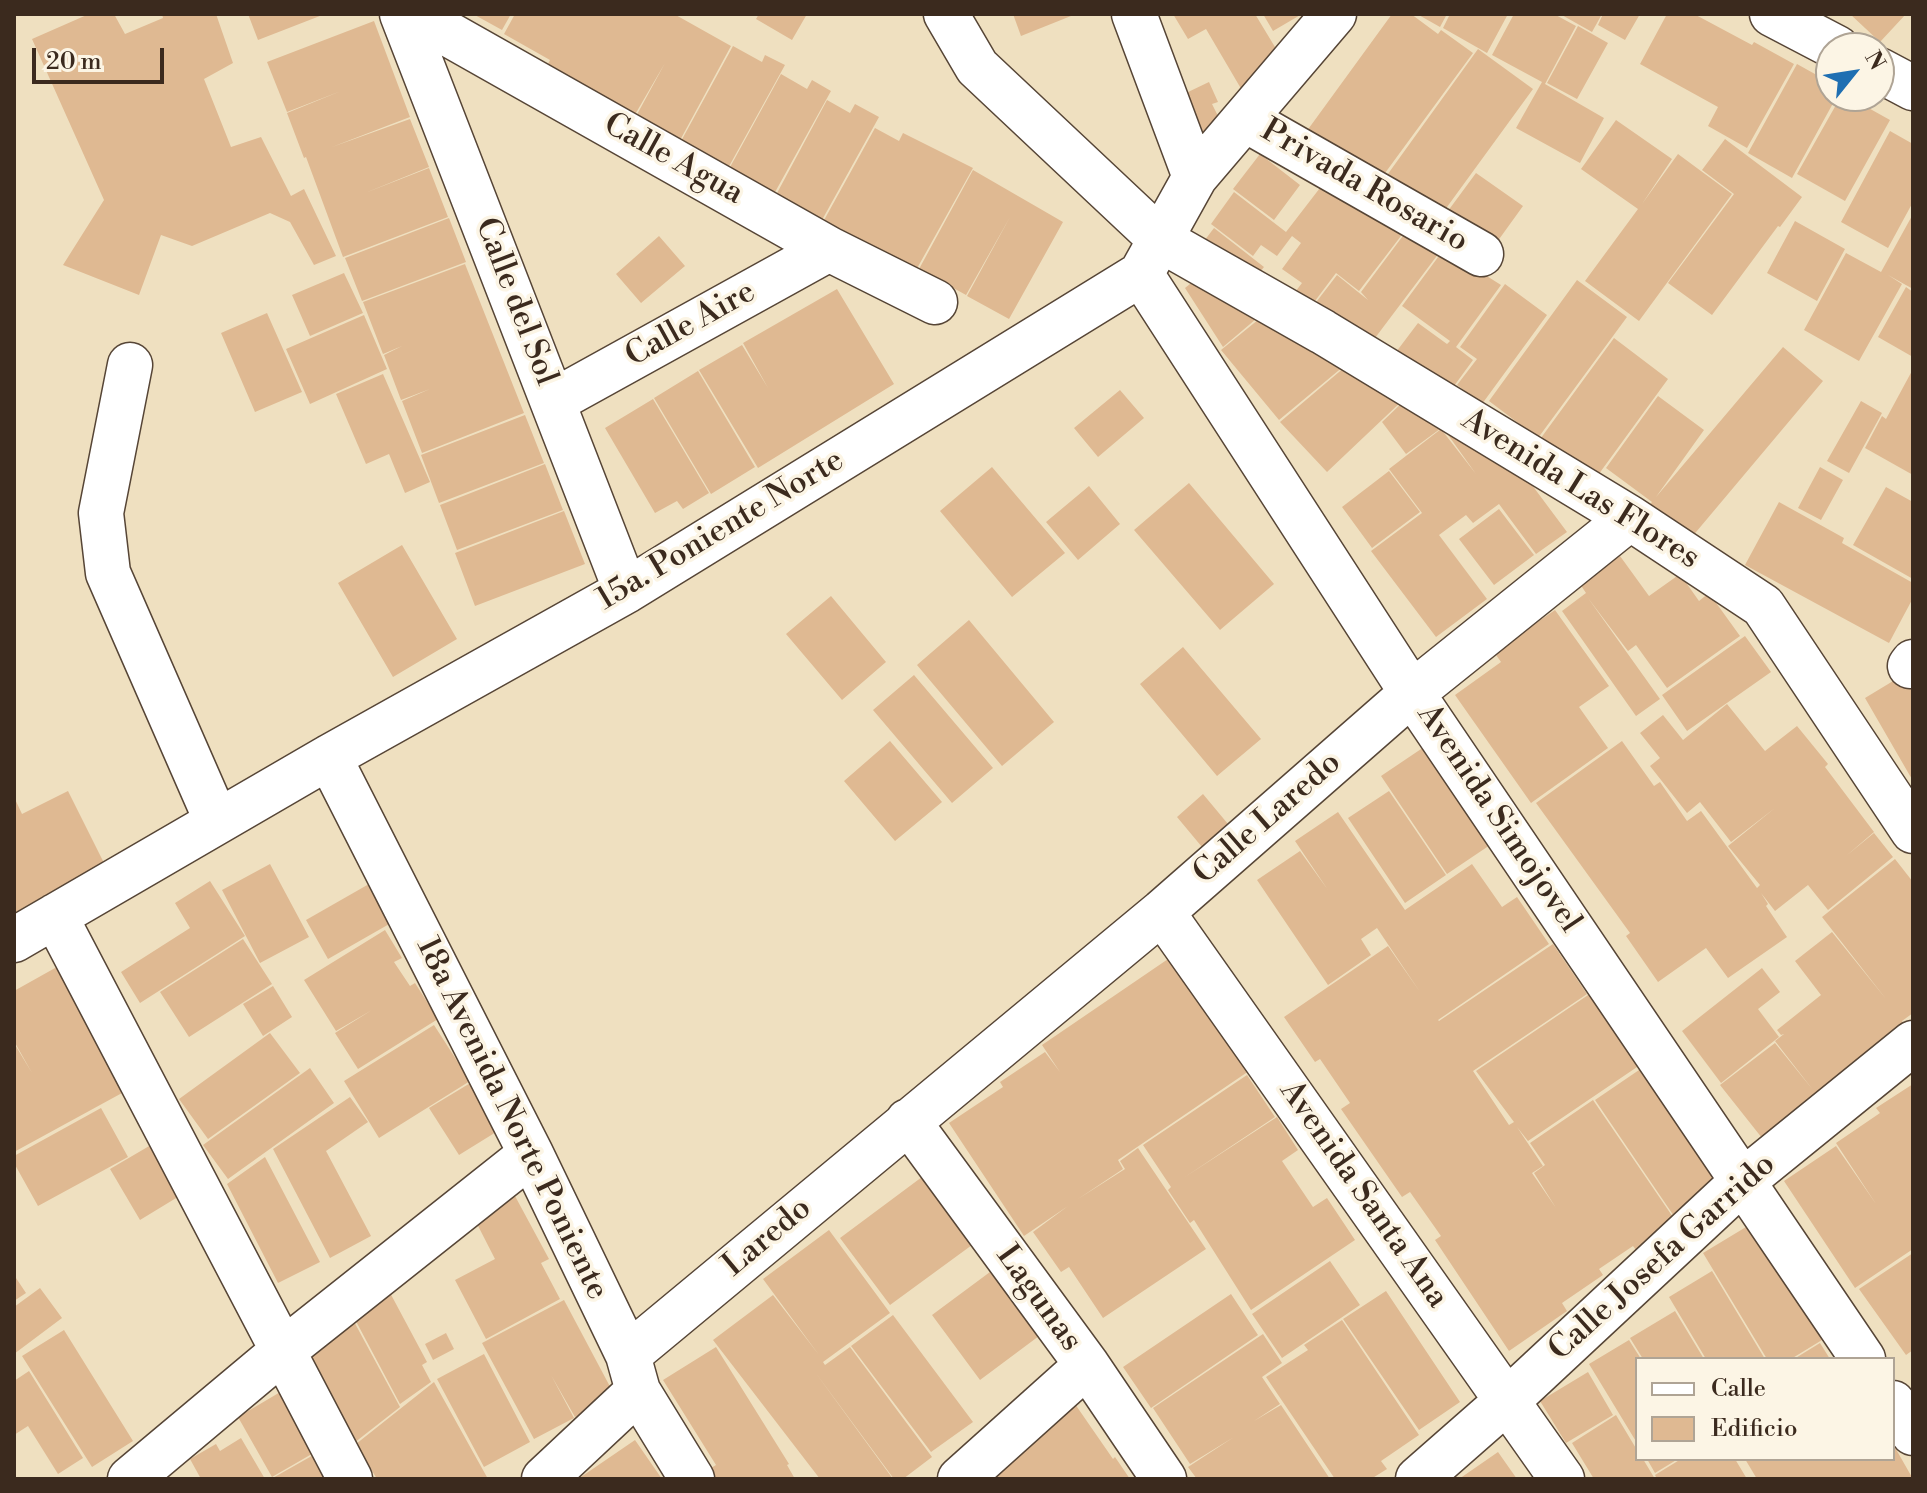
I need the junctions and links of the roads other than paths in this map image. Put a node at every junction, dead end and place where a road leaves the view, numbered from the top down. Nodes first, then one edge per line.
1 (402, 14) edge
2 (413, 14) edge
3 (946, 14) edge
4 (1134, 14) edge
5 (1334, 14) edge
6 (1772, 14) edge
7 (1815, 36) edge
8 (1895, 78) edge
9 (1913, 88) edge
10 (1246, 120) junction
11 (1195, 177) junction
12 (829, 249) junction
13 (1481, 254) dead end
14 (1151, 257) junction
15 (935, 302) dead end
16 (130, 365) dead end
17 (554, 401) junction
18 (1630, 518) junction
19 (626, 591) junction
20 (1412, 693) junction
21 (329, 757) junction
22 (217, 822) junction
23 (1913, 831) edge
24 (1162, 912) junction
25 (55, 916) junction
26 (14, 940) edge
27 (1913, 1043) edge
28 (908, 1121) junction
29 (531, 1154) junction
30 (1743, 1181) junction
31 (284, 1350) junction
32 (1862, 1357) edge
33 (1087, 1365) junction
34 (633, 1373) junction
35 (1508, 1400) junction
36 (1895, 1406) edge
37 (1913, 1433) edge
38 (130, 1479) edge
39 (350, 1479) edge
40 (544, 1479) edge
41 (692, 1479) edge
42 (960, 1479) edge
43 (1164, 1479) edge
44 (1418, 1479) edge
45 (1562, 1479) edge

1 - 17 street, Calle del Sol
2 - 12 street, Calle Agua
3 - 14 street
4 - 11 street
5 - 10 street
6 - 7 street
8 - 9 street
10 - 11 street
10 - 13 street, Privada Rosario
11 - 14 street
12 - 15 street, Calle Agua
12 - 17 street, Calle Aire
14 - 18 street, Avenida Las Flores
14 - 19 street, 15a. Poniente Norte
14 - 20 street, Avenida Simojovel
16 - 22 street
17 - 19 street, Calle del Sol
18 - 20 street, Calle Laredo
18 - 23 street, Avenida Las Flores
19 - 21 street, 15a. Poniente Norte
20 - 24 street, Calle Laredo
20 - 30 street, Avenida Simojovel
21 - 22 street, 15a. Poniente Norte
21 - 29 street, 18a Avenida Norte Poniente
22 - 25 street, 15a. Poniente Norte
24 - 28 street, Calle Laredo
24 - 35 street, Avenida Santa Ana
25 - 26 street, 15a. Poniente Norte
25 - 31 street
27 - 30 street, Calle Josefa Garrido
28 - 33 street, Lagunas
28 - 34 street, Laredo
29 - 31 street
29 - 34 street, 18a Avenida Norte Poniente
30 - 32 street, Avenida Simojovel
30 - 35 street, Calle Josefa Garrido
31 - 38 street
31 - 39 street
33 - 42 street
33 - 43 street, Lagunas
34 - 40 street, Laredo
34 - 41 street, 18a Avenida Norte Poniente
35 - 44 street, Calle Josefa Garrido
35 - 45 street, Avenida Santa Ana
36 - 37 street

